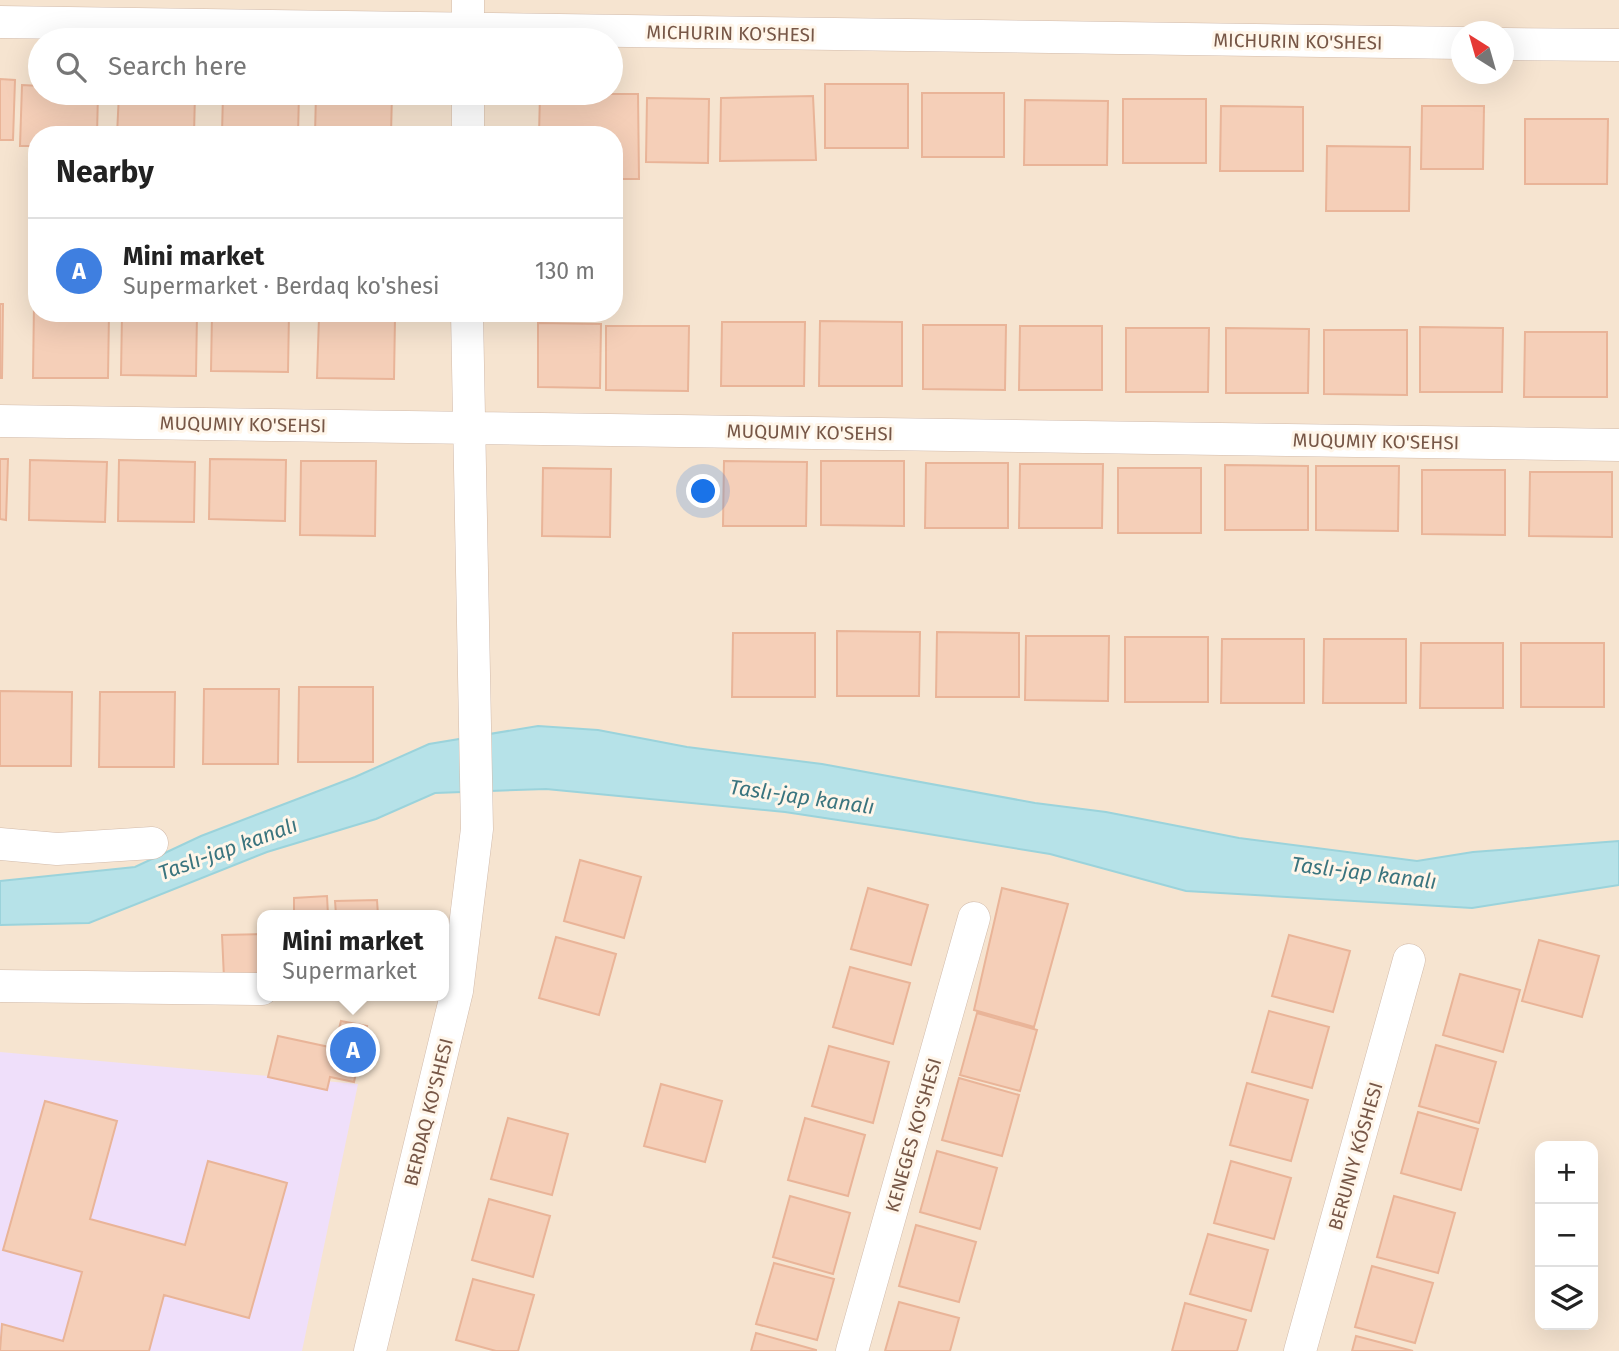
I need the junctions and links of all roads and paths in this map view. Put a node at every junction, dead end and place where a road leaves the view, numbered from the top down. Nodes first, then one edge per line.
1 (0, 22) edge
2 (468, 23) edge
3 (1451, 43) edge
4 (1514, 44) edge
5 (1619, 45) edge
6 (468, 105) edge
7 (468, 126) edge
8 (467, 322) edge
9 (0, 421) edge
10 (467, 426) junction
11 (1619, 445) edge
12 (152, 843) dead end
13 (0, 844) edge
14 (974, 918) dead end
15 (1409, 960) dead end
16 (0, 986) edge
17 (257, 989) edge
18 (451, 991) edge
19 (449, 1001) edge
20 (370, 1351) edge
21 (852, 1351) edge
22 (1300, 1351) edge

1 - 2 street, MICHURIN KO'SHESI
2 - 3 street, MICHURIN KO'SHESI
4 - 5 street
6 - 7 street
8 - 10 street, BERDAQ KO'SHESI
9 - 10 street, MUQUMIY KO'SEHSI
10 - 11 street, MUQUMIY KO'SEHSI
10 - 18 street, BERDAQ KO'SHESI
12 - 13 street
14 - 21 street, KENEGES KO'SHESI
15 - 22 street, BERUNIY KÓSHESI
16 - 17 street
19 - 20 street, BERDAQ KO'SHESI

